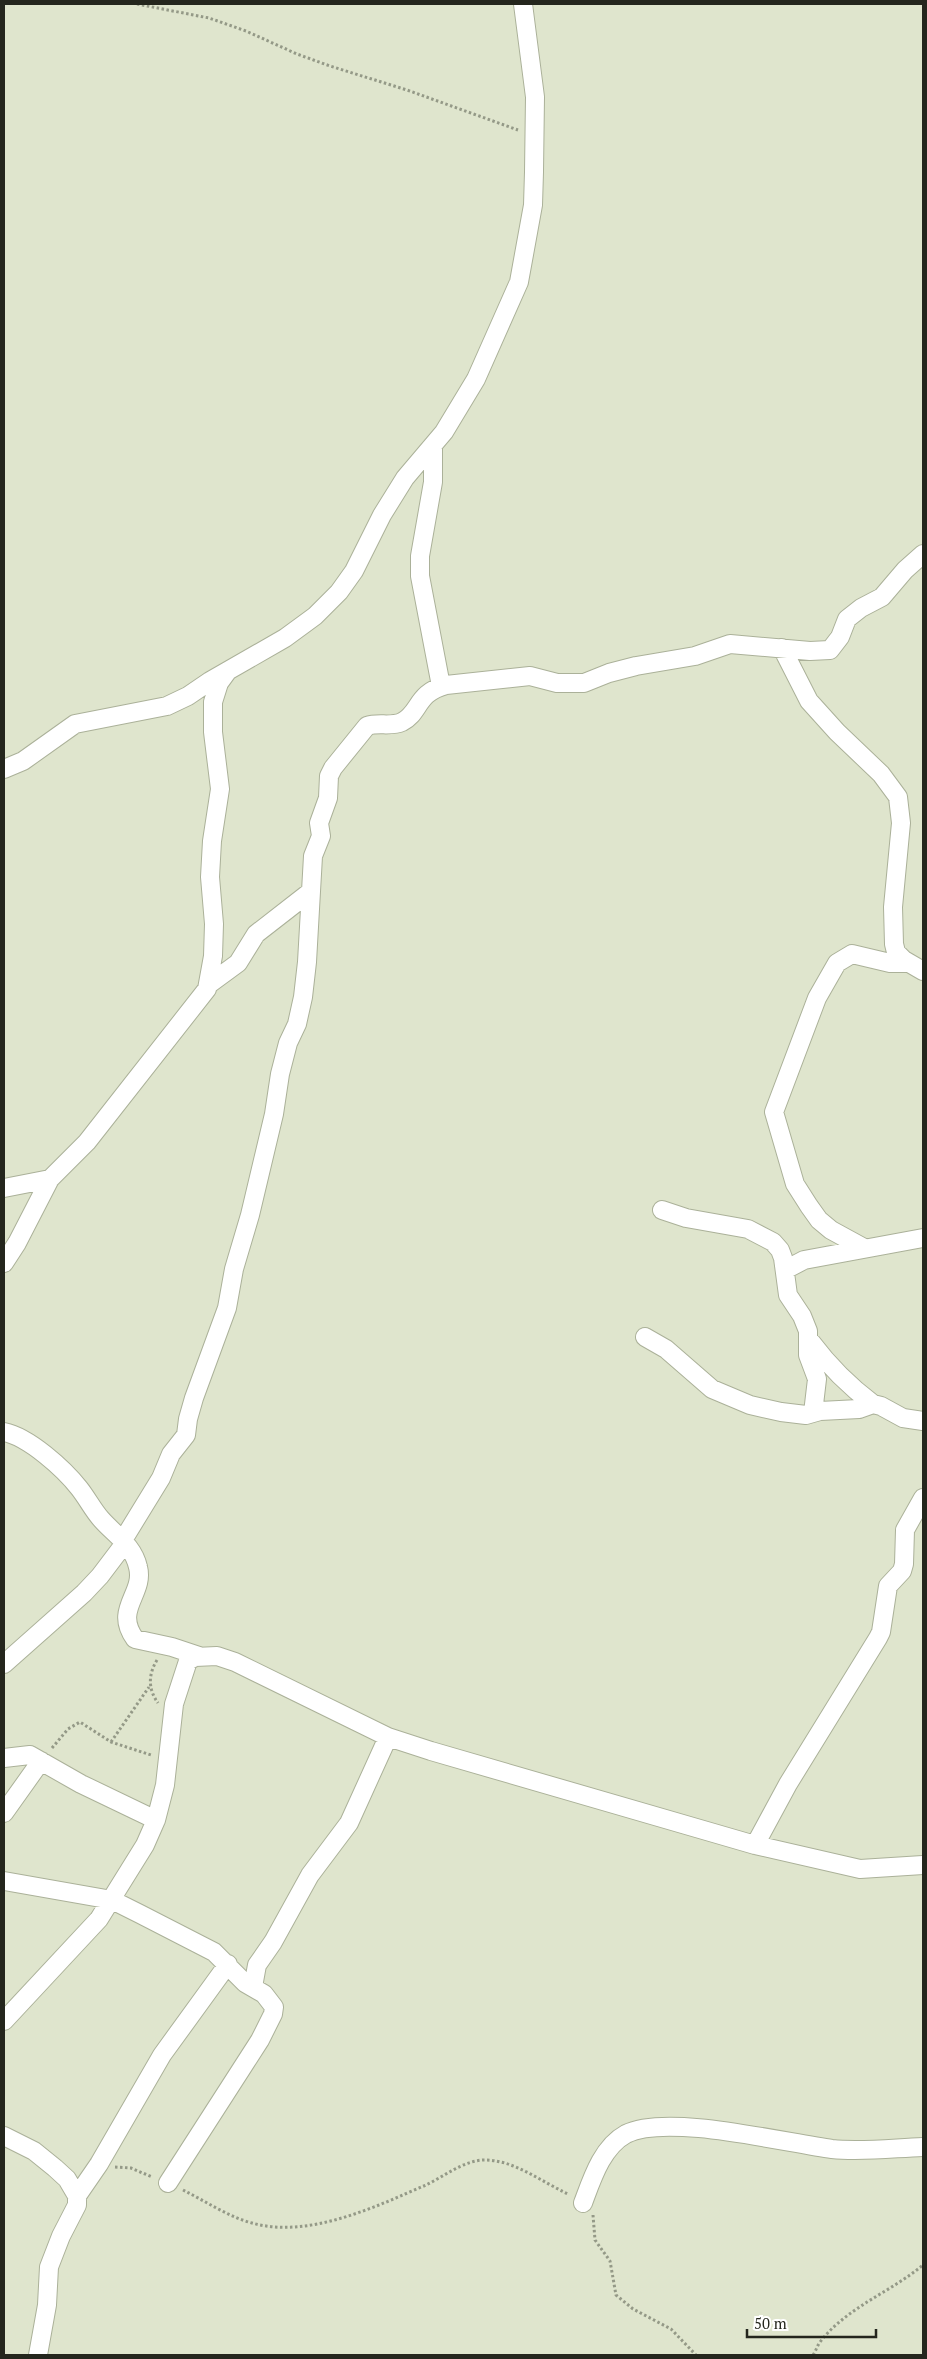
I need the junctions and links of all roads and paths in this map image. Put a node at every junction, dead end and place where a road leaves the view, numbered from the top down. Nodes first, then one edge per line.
1 (137, 4) edge
2 (523, 4) edge
3 (535, 136) junction
4 (433, 446) junction
5 (923, 554) edge
6 (782, 648) junction
7 (227, 671) junction
8 (441, 686) junction
9 (4, 769) edge
10 (310, 892) junction
11 (916, 967) edge
12 (208, 984) junction
13 (50, 1179) junction
14 (4, 1188) edge
15 (662, 1210) dead end
16 (923, 1238) edge
17 (864, 1248) junction
18 (4, 1262) edge
19 (785, 1270) junction
20 (646, 1337) dead end
21 (808, 1338) junction
22 (873, 1404) junction
23 (813, 1413) junction
24 (923, 1421) edge
25 (4, 1432) edge
26 (923, 1498) edge
27 (124, 1541) junction
28 (168, 1646) junction
29 (199, 1656) junction
30 (4, 1664) edge
31 (150, 1686) junction
32 (172, 1717) junction
33 (388, 1737) junction
34 (111, 1742) junction
35 (4, 1758) edge
36 (167, 1758) junction
37 (41, 1760) junction
38 (4, 1813) edge
39 (156, 1820) junction
40 (755, 1845) junction
41 (923, 1865) edge
42 (4, 1881) edge
43 (112, 1900) junction
44 (257, 1965) junction
45 (230, 1967) junction
46 (252, 1987) junction
47 (4, 2022) edge
48 (4, 2136) edge
49 (923, 2147) edge
50 (99, 2164) junction
51 (168, 2183) junction
52 (77, 2196) junction
53 (583, 2203) junction
54 (923, 2264) edge
55 (38, 2355) edge
56 (696, 2355) edge
57 (813, 2355) edge

1 - 3 path
2 - 3 street
3 - 4 street
4 - 7 street
4 - 8 street
5 - 6 street
6 - 8 street
6 - 11 street
7 - 9 street
7 - 12 street
8 - 10 street
10 - 12 street
10 - 27 street
11 - 17 street
12 - 13 street
13 - 14 street
13 - 18 street
15 - 19 street
16 - 17 street
17 - 19 street
19 - 21 street
20 - 23 street
21 - 22 street
21 - 23 street
22 - 23 street
22 - 24 street
25 - 27 street
26 - 40 street
27 - 28 street
27 - 30 street
28 - 29 street
28 - 31 path
29 - 32 street
29 - 33 street
31 - 32 path
31 - 34 path
32 - 36 street
33 - 40 street
33 - 44 street
34 - 36 path
34 - 37 path
35 - 37 street
36 - 39 street
37 - 38 street
37 - 39 street
39 - 43 street
40 - 41 street
42 - 43 street
43 - 45 street
43 - 47 street
44 - 45 street
44 - 46 street
45 - 46 street
45 - 50 street
46 - 51 street
48 - 52 street
49 - 53 street
50 - 51 path
50 - 52 street
51 - 53 path
52 - 55 street
53 - 56 path
54 - 57 path

